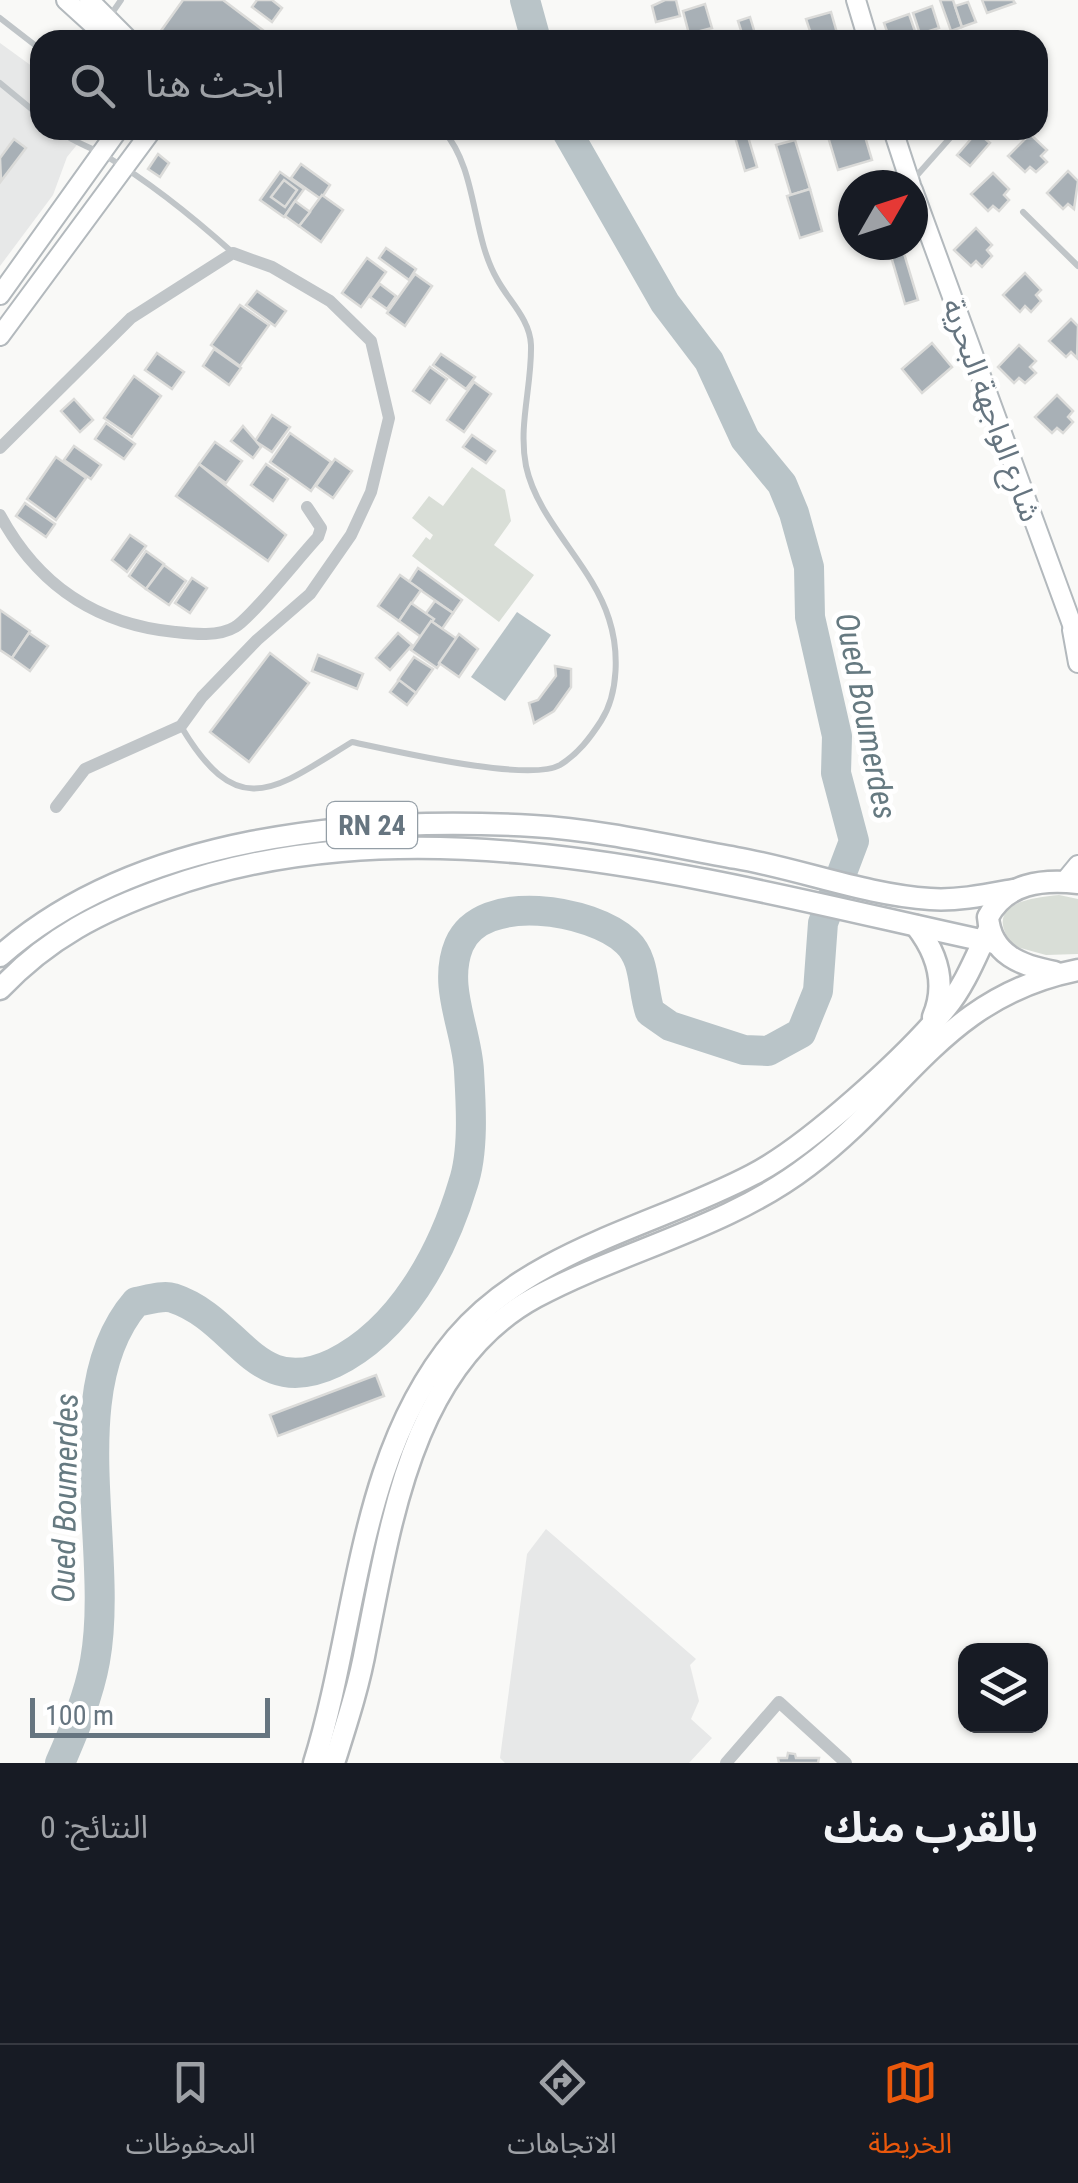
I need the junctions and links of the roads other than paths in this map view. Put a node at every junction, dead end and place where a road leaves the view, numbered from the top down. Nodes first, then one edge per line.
1 (66, 0) edge
2 (89, 0) edge
3 (122, 0) edge
4 (859, 1) edge
5 (0, 18) edge
6 (106, 20) junction
7 (99, 30) edge
8 (118, 30) edge
9 (866, 30) edge
10 (30, 41) edge
11 (0, 83) edge
12 (30, 108) edge
13 (70, 140) edge
14 (111, 140) edge
15 (144, 140) edge
16 (448, 140) edge
17 (896, 140) edge
18 (949, 140) edge
19 (102, 153) junction
20 (122, 167) junction
21 (907, 170) edge
22 (925, 170) edge
23 (1023, 212) dead end
24 (928, 230) edge
25 (232, 253) junction
26 (1078, 266) edge
27 (0, 295) edge
28 (0, 336) edge
29 (0, 448) edge
30 (306, 508) dead end
31 (0, 514) edge
32 (1075, 635) edge
33 (1078, 663) edge
34 (181, 726) junction
35 (56, 807) dead end
36 (1078, 864) edge
37 (1071, 882) edge
38 (1013, 890) junction
39 (916, 926) junction
40 (989, 938) junction
41 (0, 956) edge
42 (1072, 972) edge
43 (0, 989) edge
44 (929, 1026) junction
45 (314, 1763) edge
46 (334, 1763) edge
47 (726, 1763) edge
48 (846, 1763) edge

1 - 7 main road
2 - 6 main road
3 - 6 lane
4 - 9 main road
5 - 10 lane
6 - 8 main road
11 - 12 lane
13 - 19 lane
14 - 19 main road
15 - 20 main road
16 - 34 lane
17 - 21 main road, شارع الواجهة البحرية
18 - 22 lane
19 - 20 lane
19 - 27 main road
20 - 25 lane
20 - 28 main road
23 - 26 lane
24 - 32 main road, شارع الواجهة البحرية
25 - 29 street
25 - 34 street
30 - 31 street
32 - 33 main road, شارع الواجهة البحرية
34 - 35 street
36 - 37 main road
37 - 38 main road
38 - 40 main road
38 - 41 main road, RN 24
39 - 40 main road, RN 24
39 - 43 main road, RN 24
39 - 44 main road
40 - 42 main road
40 - 44 main road
42 - 46 main road
44 - 45 main road
47 - 48 street

